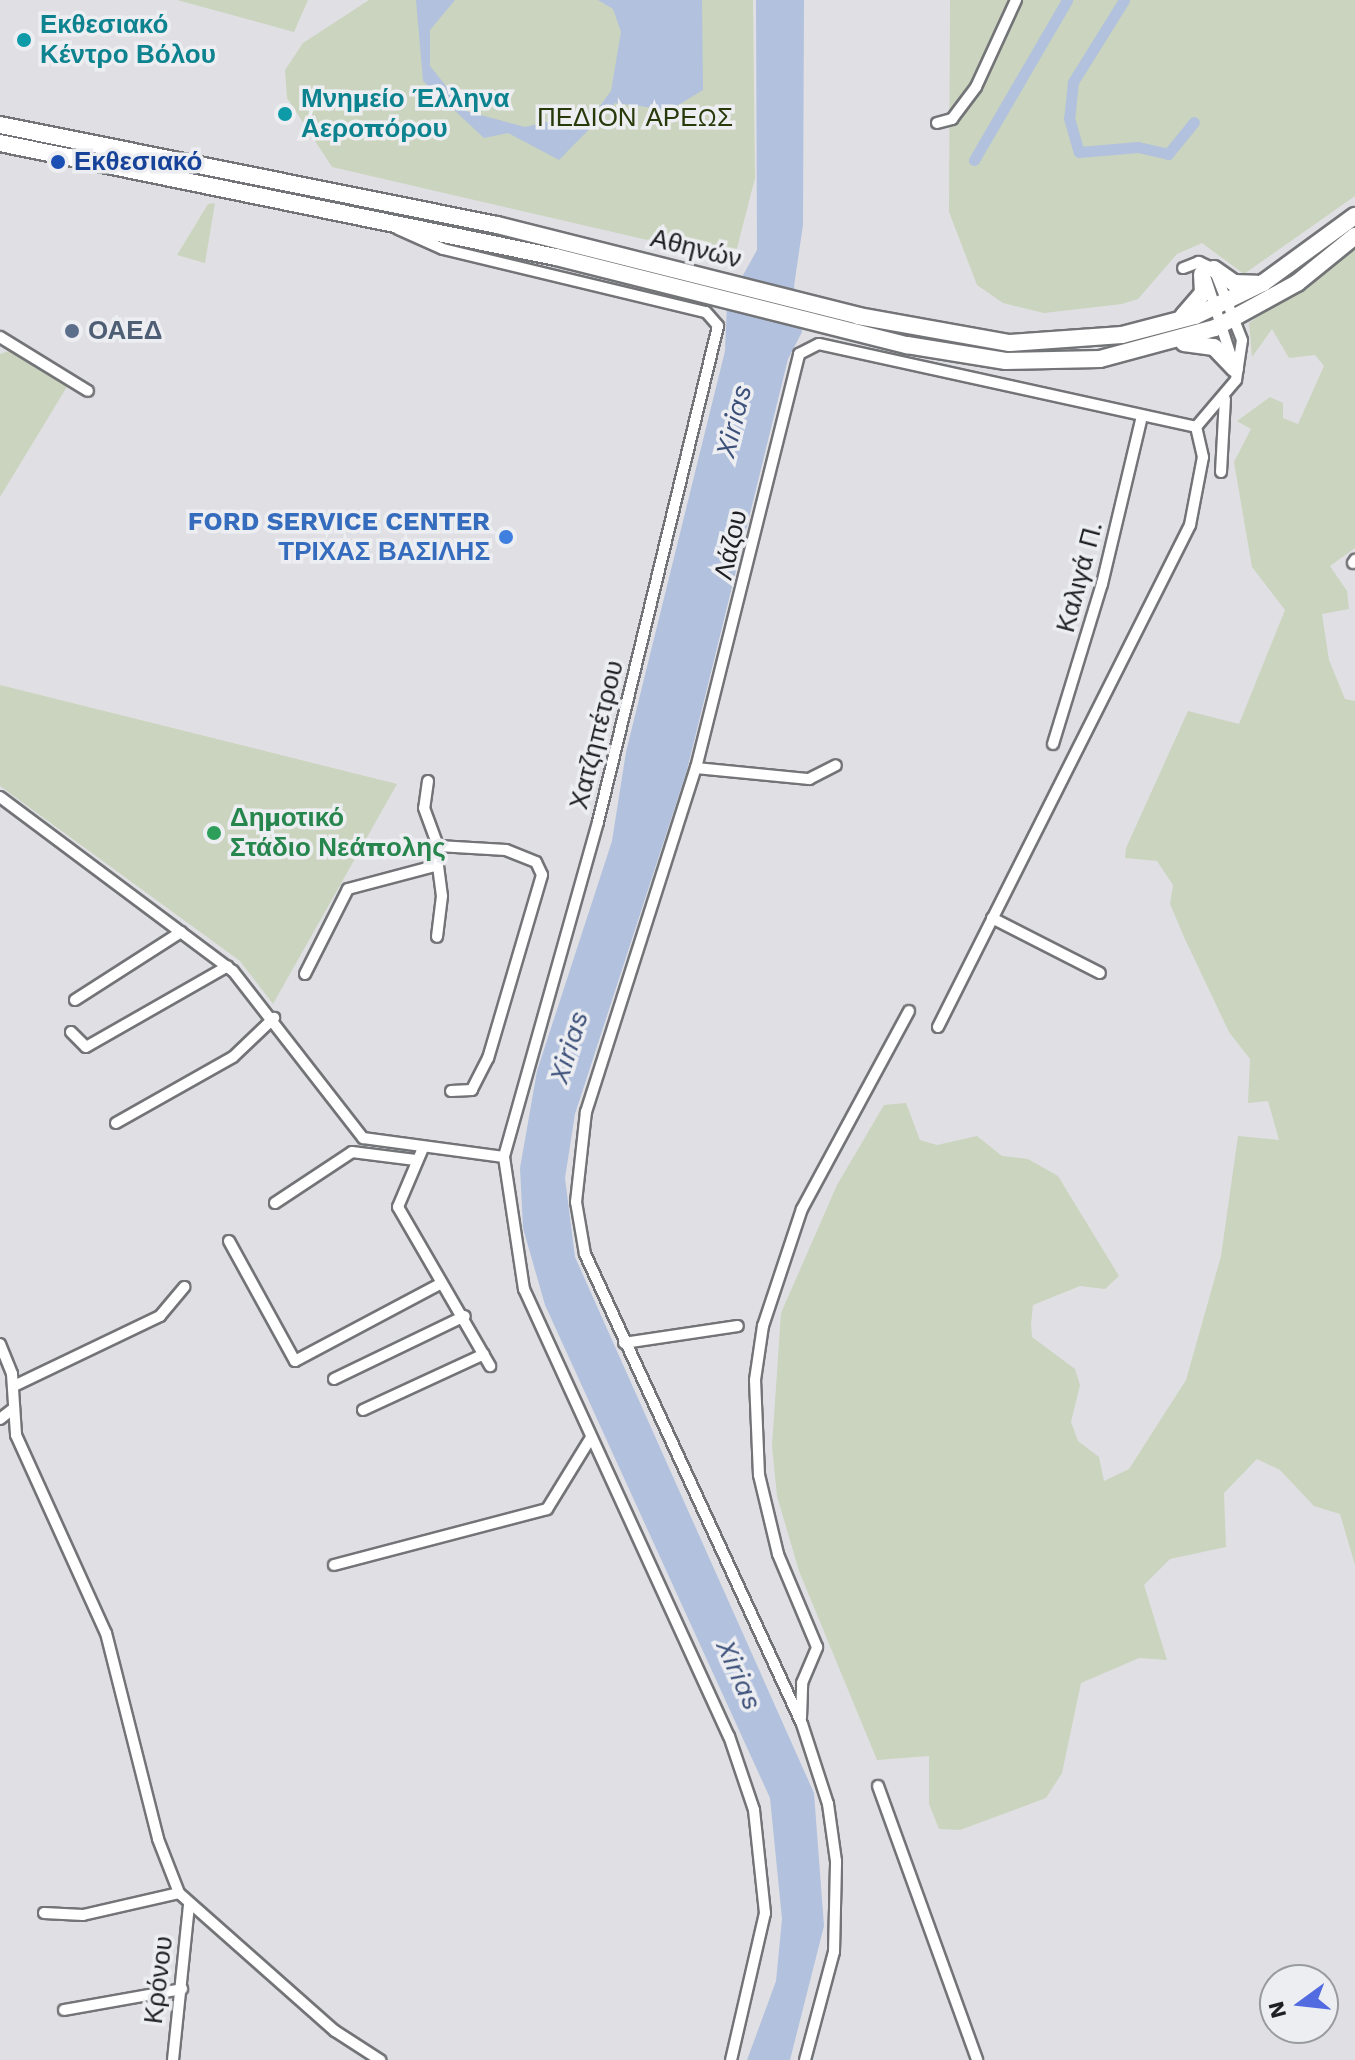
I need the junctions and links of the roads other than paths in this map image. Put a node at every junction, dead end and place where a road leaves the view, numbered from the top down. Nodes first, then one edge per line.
1 (1016, 0) edge
2 (937, 123) dead end
3 (0, 125) edge
4 (2, 146) edge
5 (1355, 216) edge
6 (393, 226) junction
7 (1355, 236) edge
8 (1208, 271) junction
9 (1263, 283) junction
10 (725, 289) junction
11 (1224, 303) junction
12 (807, 311) junction
13 (717, 319) joint
14 (1231, 321) junction
15 (1169, 324) junction
16 (0, 337) edge
17 (1166, 343) junction
18 (1235, 375) junction
19 (88, 391) dead end
20 (1225, 399) junction
21 (1141, 420) junction
22 (1196, 427) junction
23 (1221, 472) dead end
24 (1053, 744) dead end
25 (836, 765) dead end
26 (696, 768) junction
27 (428, 781) dead end
28 (0, 797) edge
29 (435, 843) junction
30 (438, 865) junction
31 (992, 918) junction
32 (181, 932) junction
33 (437, 937) dead end
34 (228, 966) junction
35 (1100, 973) dead end
36 (305, 974) dead end
37 (75, 1000) dead end
38 (909, 1011) dead end
39 (274, 1018) junction
40 (938, 1027) dead end
41 (71, 1032) dead end
42 (451, 1091) dead end
43 (116, 1123) dead end
44 (423, 1148) junction
45 (504, 1157) junction
46 (415, 1160) junction
47 (275, 1203) dead end
48 (229, 1241) dead end
49 (442, 1283) junction
50 (184, 1287) dead end
51 (465, 1316) junction
52 (738, 1326) dead end
53 (624, 1343) junction
54 (0, 1344) edge
55 (484, 1354) junction
56 (490, 1366) dead end
57 (334, 1379) dead end
58 (14, 1386) junction
59 (14, 1408) junction
60 (363, 1410) dead end
61 (0, 1419) edge
62 (590, 1439) junction
63 (334, 1565) dead end
64 (802, 1724) junction
65 (878, 1786) dead end
66 (179, 1893) junction
67 (189, 1906) junction
68 (44, 1913) dead end
69 (182, 1989) junction
70 (64, 2010) dead end
71 (173, 2060) edge
72 (380, 2060) edge
73 (731, 2060) edge
74 (805, 2060) edge
75 (977, 2060) edge

1 - 2 street
3 - 10 main road, Αθηνών
4 - 6 main road, Αθηνών
5 - 9 main road, Αθηνών
6 - 10 main road, Αθηνών
6 - 13 street, Αθηνών
7 - 14 main road, Αθηνών
8 - 9 main road
8 - 11 street
8 - 15 main road
9 - 11 main road, Αθηνών
10 - 12 main road, Αθηνών
11 - 14 street
11 - 15 main road, Αθηνών
12 - 15 main road, Αθηνών
12 - 17 main road, Αθηνών
13 - 45 street, Χατζηπέτρου
14 - 17 main road, Αθηνών
14 - 18 street
16 - 19 street
17 - 18 main road
18 - 20 street
20 - 22 street
20 - 23 street
21 - 22 street
21 - 24 street, Καλιγά Π.
21 - 26 street, Λάζου
22 - 31 street
25 - 26 street
26 - 53 street, Λάζου
27 - 29 street
28 - 32 street
29 - 30 street
29 - 42 street
30 - 33 street
30 - 36 street
31 - 35 street
31 - 40 street
32 - 34 street
32 - 37 street
34 - 39 street
34 - 41 street
38 - 64 street
39 - 43 street
39 - 44 street
44 - 45 street
44 - 46 street
45 - 62 street
46 - 47 street
46 - 49 street
48 - 49 street
49 - 51 street
50 - 58 street
51 - 55 street
51 - 57 street
52 - 53 street
53 - 64 street, Λάζου
54 - 58 street
55 - 56 street
55 - 60 street
58 - 59 street
59 - 61 street
59 - 66 street
62 - 63 street
62 - 73 street
64 - 74 street
65 - 75 street
66 - 67 street
66 - 68 street
67 - 69 street, Κρόνου
67 - 72 street
69 - 70 street
69 - 71 street, Κρόνου

